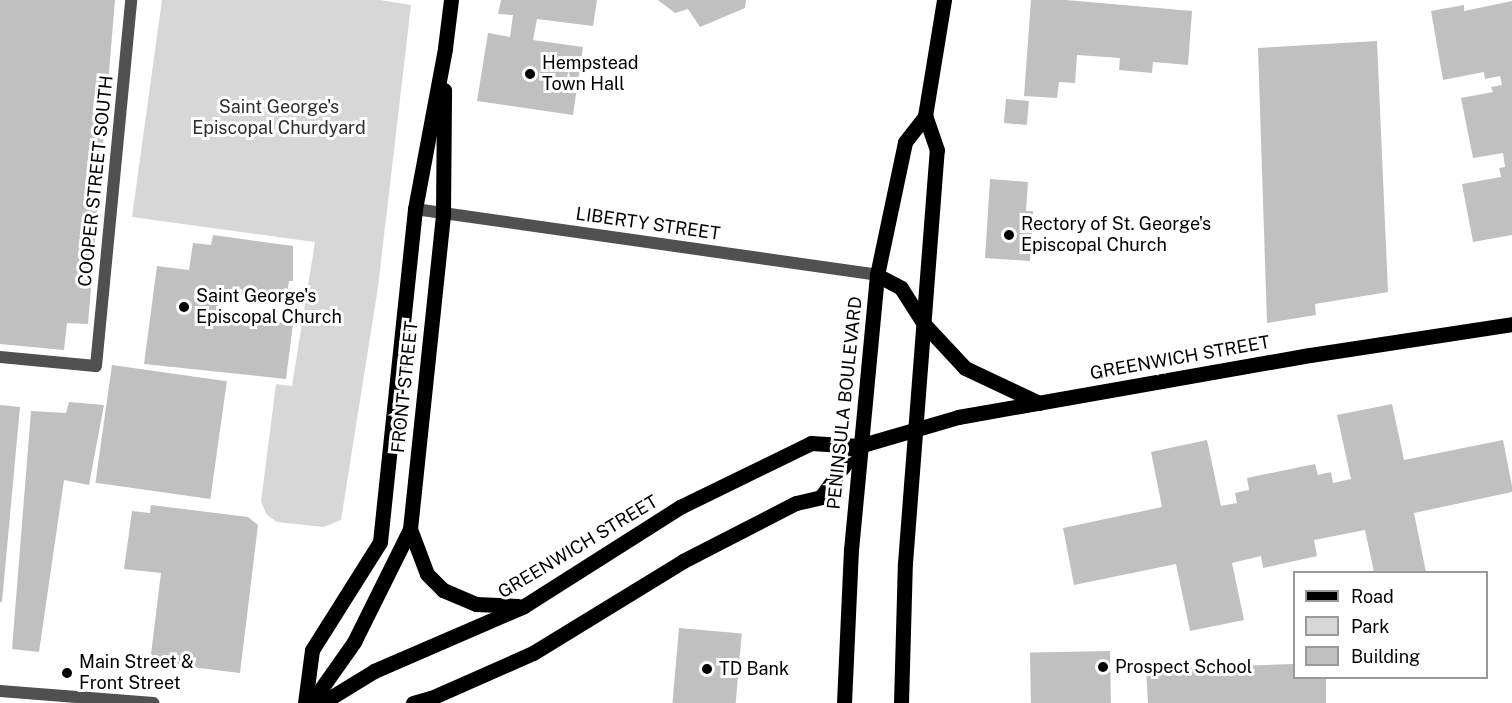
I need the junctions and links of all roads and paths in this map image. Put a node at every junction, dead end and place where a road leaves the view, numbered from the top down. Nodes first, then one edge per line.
1 (131, 0) edge
2 (451, 0) edge
3 (944, 0) edge
4 (445, 48) junction
5 (924, 116) junction
6 (415, 209) junction
7 (443, 213) junction
8 (877, 274) junction
9 (924, 324) junction
10 (1512, 324) edge
11 (0, 357) edge
12 (1039, 403) junction
13 (916, 429) junction
14 (859, 446) junction
15 (410, 529) junction
16 (524, 606) junction
17 (0, 691) edge
18 (154, 703) edge
19 (304, 703) edge
20 (311, 703) edge
21 (322, 703) edge
22 (413, 703) edge
23 (844, 703) edge
24 (901, 703) edge

1 - 11 street, COOPER STREET SOUTH
2 - 4 main road, FRONT STREET
3 - 5 main road, PENINSULA BOULEVARD
4 - 6 main road, FRONT STREET
4 - 7 main road, FRONT STREET
5 - 8 main road, PENINSULA BOULEVARD
5 - 9 main road
6 - 7 street, LIBERTY STREET
6 - 19 main road, FRONT STREET
7 - 8 street, LIBERTY STREET
7 - 15 main road, FRONT STREET
8 - 9 main road
8 - 14 main road, PENINSULA BOULEVARD
9 - 12 main road
9 - 13 main road
10 - 12 main road, GREENWICH STREET
12 - 13 main road, GREENWICH STREET
13 - 14 main road, GREENWICH STREET
13 - 24 main road
14 - 16 main road, GREENWICH STREET
14 - 22 main road
14 - 23 main road, PENINSULA BOULEVARD
15 - 16 main road
15 - 20 main road, FRONT STREET
16 - 21 main road, GREENWICH STREET
17 - 18 street

